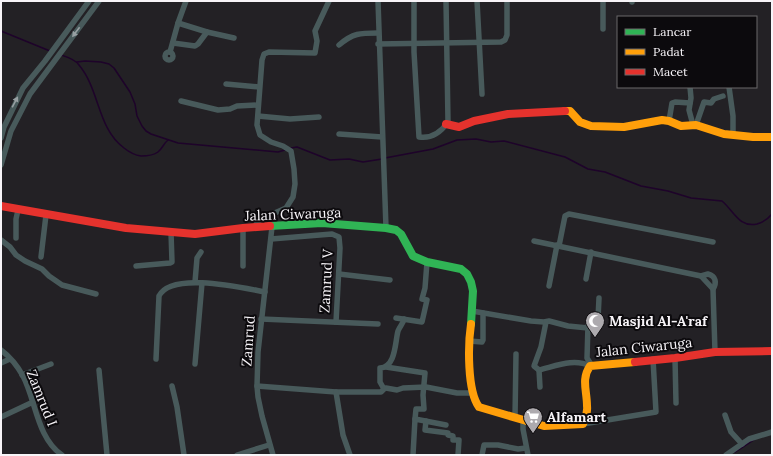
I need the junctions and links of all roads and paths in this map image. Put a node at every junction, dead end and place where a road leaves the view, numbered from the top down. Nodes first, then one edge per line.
1 (89, 1) edge
2 (99, 1) edge
3 (186, 1) edge
4 (329, 1) edge
5 (378, 1) edge
6 (414, 1) edge
7 (446, 1) edge
8 (477, 1) edge
9 (507, 1) edge
10 (603, 1) edge
11 (178, 23) junction
12 (604, 29) dead end
13 (207, 32) junction
14 (378, 33) junction
15 (234, 38) dead end
16 (173, 43) junction
17 (447, 43) junction
18 (478, 43) junction
19 (378, 44) junction
20 (414, 44) junction
21 (340, 45) dead end
22 (170, 52) dead end
23 (226, 84) dead end
24 (259, 87) junction
25 (690, 88) edge
26 (729, 88) edge
27 (482, 94) dead end
28 (724, 96) dead end
29 (181, 101) dead end
30 (690, 103) junction
31 (258, 105) junction
32 (258, 116) junction
33 (319, 117) dead end
34 (669, 121) junction
35 (446, 124) junction
36 (694, 125) junction
37 (339, 134) dead end
38 (733, 135) junction
39 (382, 137) junction
40 (772, 137) edge
41 (1, 138) edge
42 (1, 166) edge
43 (1, 171) edge
44 (1, 206) edge
45 (18, 210) junction
46 (46, 215) junction
47 (272, 227) junction
48 (244, 228) junction
49 (254, 228) junction
50 (386, 228) junction
51 (171, 232) junction
52 (16, 238) dead end
53 (271, 239) junction
54 (1, 240) edge
55 (534, 241) dead end
56 (713, 242) dead end
57 (558, 246) junction
58 (201, 252) dead end
59 (591, 252) junction
60 (41, 257) dead end
61 (427, 262) junction
62 (136, 266) dead end
63 (242, 266) dead end
64 (339, 274) junction
65 (586, 279) dead end
66 (390, 280) dead end
67 (195, 282) junction
68 (202, 283) junction
69 (549, 286) dead end
70 (265, 292) junction
71 (96, 294) dead end
72 (599, 298) dead end
73 (472, 311) junction
74 (483, 313) junction
75 (396, 318) dead end
76 (261, 320) junction
77 (404, 320) junction
78 (336, 322) junction
79 (546, 322) junction
80 (378, 324) dead end
81 (588, 328) junction
82 (469, 341) junction
83 (1, 350) edge
84 (772, 351) edge
85 (716, 352) junction
86 (516, 354) dead end
87 (675, 358) junction
88 (10, 359) junction
89 (156, 359) dead end
90 (653, 359) junction
91 (1, 363) edge
92 (51, 364) dead end
93 (194, 364) dead end
94 (591, 366) junction
95 (385, 367) junction
96 (99, 370) dead end
97 (539, 370) junction
98 (22, 375) junction
99 (172, 386) dead end
100 (257, 386) junction
101 (540, 387) dead end
102 (386, 388) dead end
103 (424, 388) junction
104 (336, 392) junction
105 (472, 394) junction
106 (33, 402) junction
107 (676, 403) dead end
108 (725, 415) dead end
109 (1, 417) edge
110 (415, 419) junction
111 (519, 419) junction
112 (426, 421) junction
113 (583, 424) junction
114 (446, 425) dead end
115 (772, 432) edge
116 (269, 444) junction
117 (742, 444) junction
118 (526, 448) junction
119 (62, 455) edge
120 (107, 455) edge
121 (184, 455) edge
122 (237, 455) edge
123 (273, 455) edge
124 (350, 455) edge
125 (413, 455) edge
126 (458, 455) edge
127 (482, 455) edge
128 (528, 455) edge
129 (726, 455) edge

41 -> 1 street
2 -> 42 street
3 - 11 street
4 - 24 street
5 - 14 street
6 - 20 street
7 - 17 street
8 - 18 street
9 - 18 street
10 - 12 street
11 - 13 street
11 - 16 street
13 - 15 street
13 - 16 street
14 - 19 street
14 - 21 street
16 - 22 street
17 - 18 street
17 - 20 street
17 - 35 street
18 - 27 street
19 - 20 street
19 - 39 street
20 - 35 street
23 - 24 street
24 - 31 street
25 - 30 street
26 - 38 street
28 - 36 street
29 - 31 street
30 - 34 street
30 - 36 street
31 - 32 street
32 - 33 street
32 - 49 street
34 - 35 street
34 - 36 street
36 - 38 street
37 - 39 street
38 - 40 street
39 - 50 street
42 - 43 street
44 - 45 street, Jalan Ciwaruga
45 - 46 street, Jalan Ciwaruga
45 - 52 street
46 - 51 street, Jalan Ciwaruga
46 - 60 street
47 - 49 street, Jalan Ciwaruga
47 - 50 street, Jalan Ciwaruga
47 - 53 street, Zamrud
48 - 49 street, Jalan Ciwaruga
48 - 51 street, Jalan Ciwaruga
48 - 63 street
50 - 61 street, Jalan Ciwaruga
51 - 62 street
53 - 64 street, Zamrud V
53 - 70 street, Zamrud
54 - 71 street
55 - 57 street
56 - 57 street
57 - 59 street
57 - 69 street
58 - 67 street
59 - 65 street
59 - 85 street
61 - 73 street, Jalan Ciwaruga
61 - 77 street
64 - 66 street
64 - 78 street, Zamrud V
67 - 68 street
67 - 89 street
68 - 70 street
68 - 93 street
70 - 76 street, Zamrud
72 - 81 street
73 - 74 street
73 - 82 street, Jalan Ciwaruga
74 - 79 street
74 - 82 street
75 - 77 street
76 - 78 street
76 - 100 street, Zamrud
77 - 95 street
78 - 80 street
79 - 81 street
79 - 97 street
81 - 94 street
82 - 105 street, Jalan Ciwaruga
83 - 88 street, Zamrud I
84 - 85 street, Jalan Ciwaruga
85 - 87 street, Jalan Ciwaruga
86 - 111 street
87 - 90 street, Jalan Ciwaruga
87 - 107 street
88 - 91 street
88 - 98 street, Zamrud I
90 - 94 street, Jalan Ciwaruga
90 - 113 street
92 - 98 street
94 - 97 street
94 - 113 street, Jalan Ciwaruga
95 - 103 street
95 - 104 street
96 - 120 street
97 - 101 street
98 - 106 street, Zamrud I
99 - 121 street
100 - 104 street
100 - 116 street, Zamrud
102 - 103 street
103 - 105 street
103 - 110 street
104 - 124 street
105 - 111 street
106 - 109 street
106 - 119 street, Zamrud I
108 - 117 street
110 - 112 street
110 - 125 street
111 - 113 street
111 - 118 street
112 - 114 street
112 - 126 street
115 - 117 street
116 - 122 street
116 - 123 street, Zamrud
117 - 129 street
118 - 127 street
118 - 128 street

